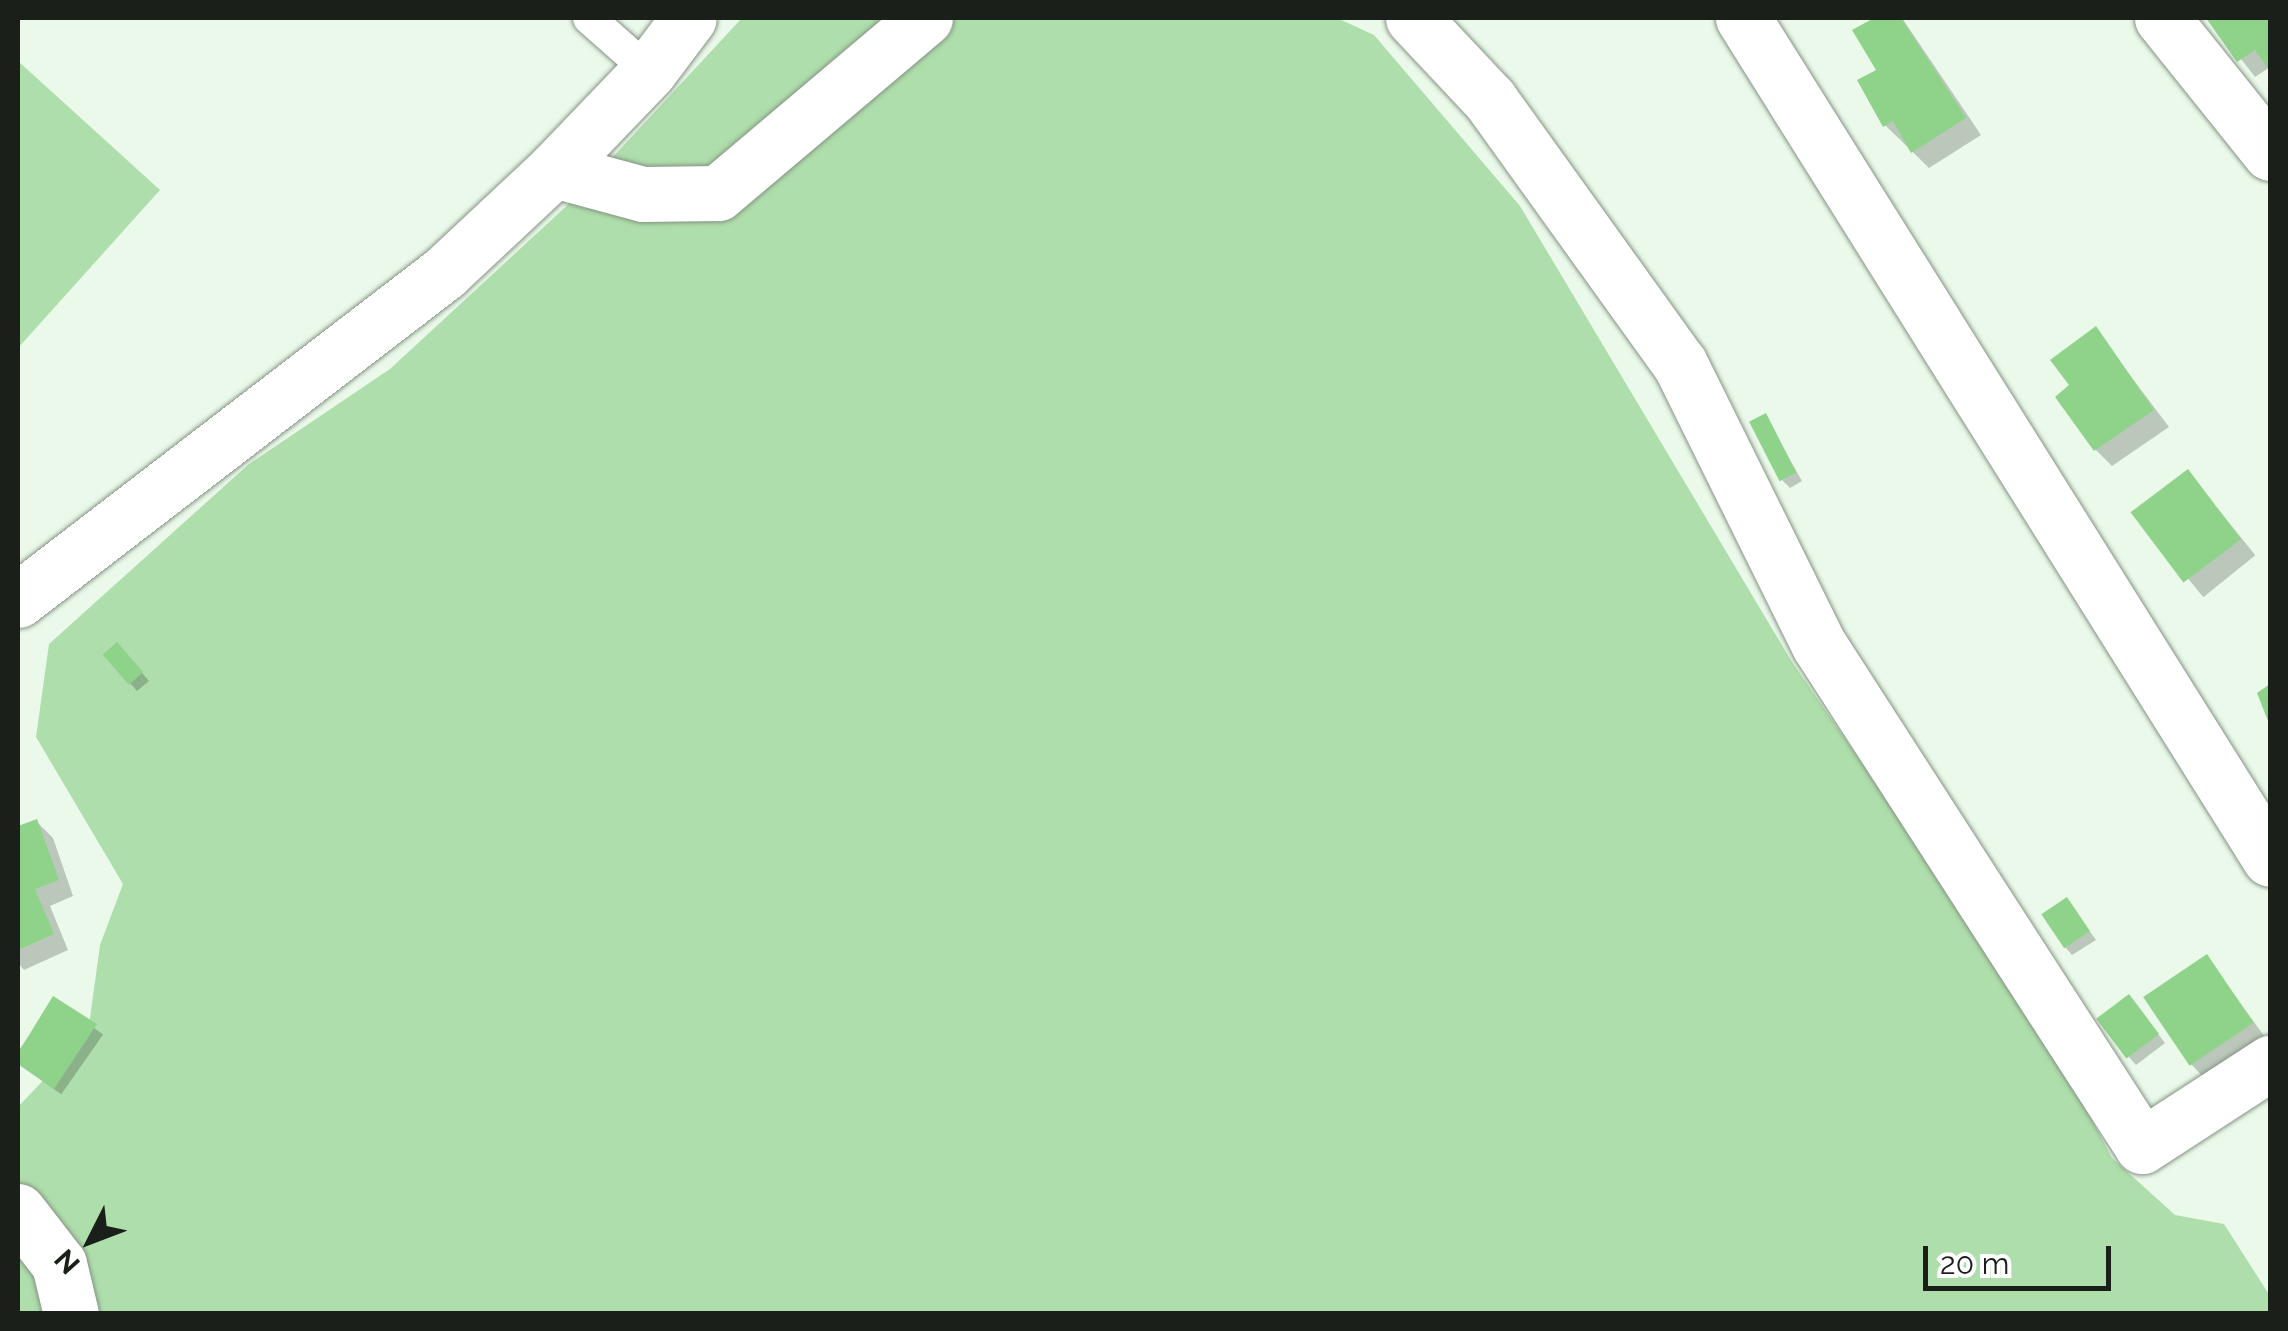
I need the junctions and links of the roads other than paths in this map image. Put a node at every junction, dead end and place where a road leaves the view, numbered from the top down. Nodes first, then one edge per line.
1 (589, 18) edge
2 (689, 18) edge
3 (925, 18) edge
4 (1412, 18) edge
5 (1743, 18) edge
6 (2162, 18) edge
7 (649, 71) junction
8 (2270, 153) edge
9 (554, 170) junction
10 (18, 600) edge
11 (2270, 859) edge
12 (2270, 1062) edge
13 (18, 1211) edge
14 (71, 1314) edge

1 - 7 lane
2 - 7 street
3 - 9 street
4 - 12 street
5 - 11 street
6 - 8 street
7 - 9 street
9 - 10 street
13 - 14 street

